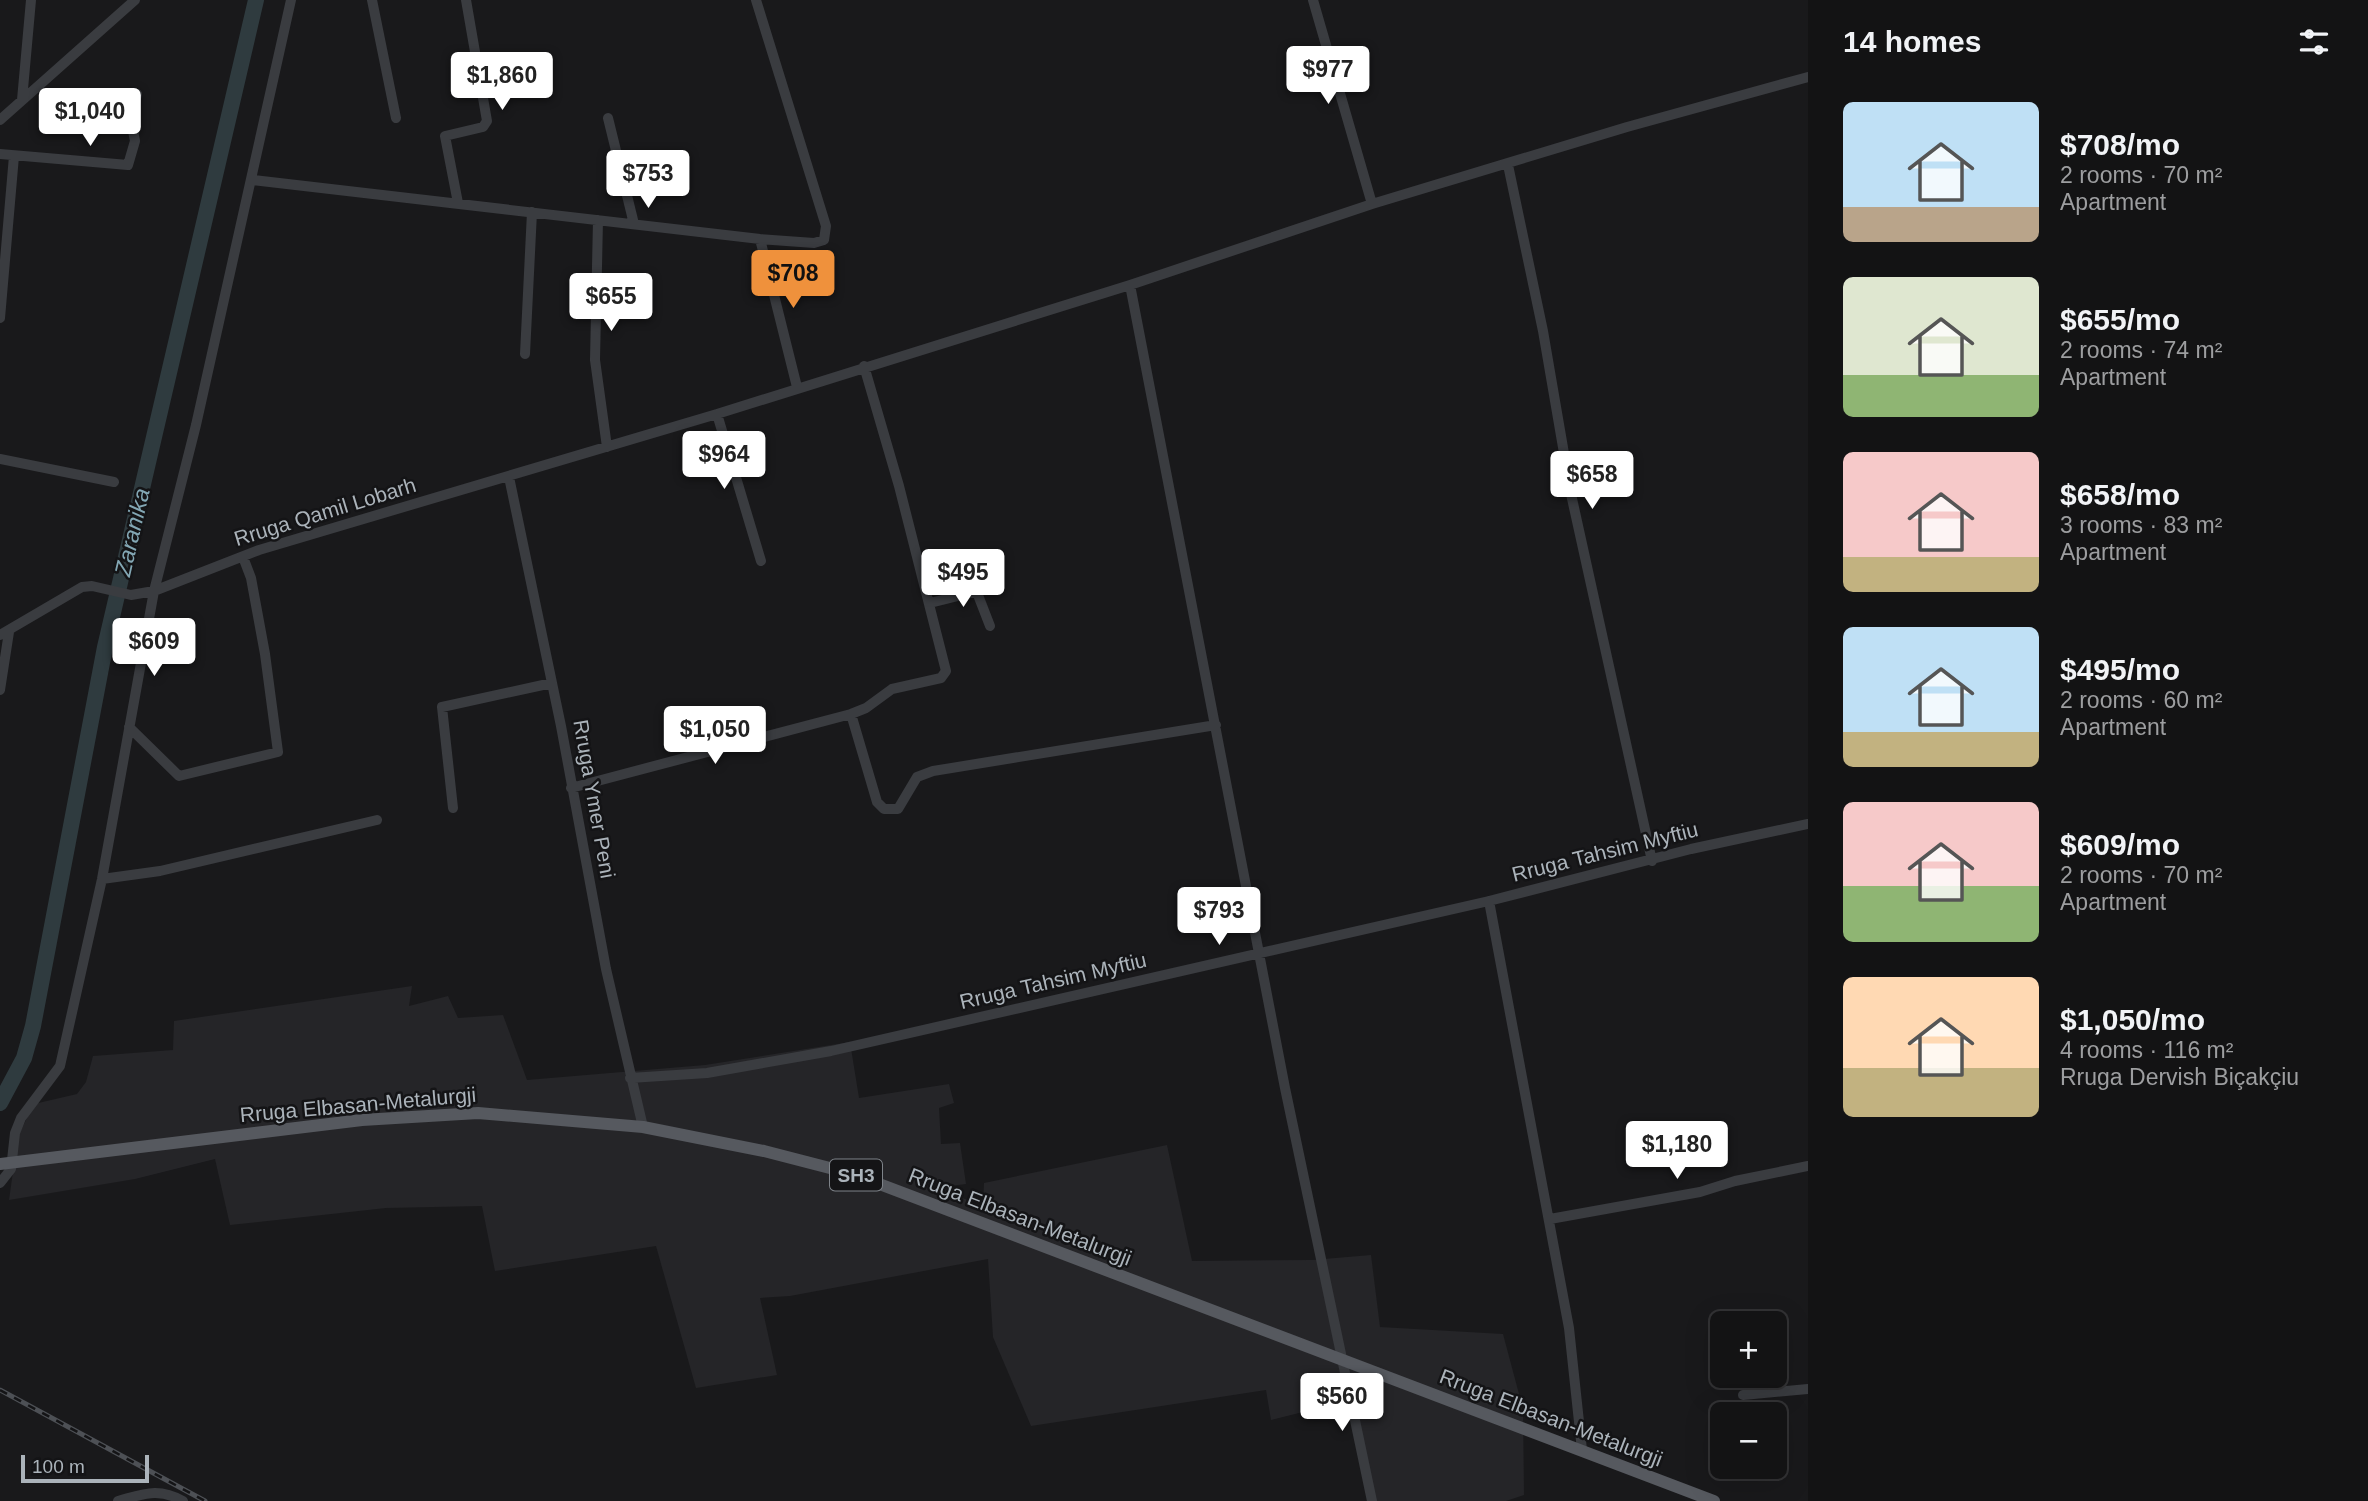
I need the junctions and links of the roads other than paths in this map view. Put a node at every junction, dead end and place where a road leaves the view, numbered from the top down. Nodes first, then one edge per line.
1 (31, 0) edge
2 (135, 0) edge
3 (291, 0) edge
4 (372, 0) edge
5 (466, 0) edge
6 (756, 0) edge
7 (1313, 0) edge
8 (1808, 77) edge
9 (137, 94) dead end
10 (22, 100) junction
11 (396, 118) dead end
12 (608, 118) dead end
13 (0, 120) edge
14 (0, 154) edge
15 (14, 156) junction
16 (1508, 165) junction
17 (253, 180) junction
18 (458, 203) junction
19 (1373, 204) junction
20 (532, 212) junction
21 (598, 220) junction
22 (634, 224) junction
23 (760, 239) junction
24 (1130, 285) junction
25 (0, 318) edge
26 (525, 354) dead end
27 (864, 366) junction
28 (797, 387) junction
29 (717, 414) junction
30 (607, 447) junction
31 (0, 459) edge
32 (509, 477) junction
33 (114, 482) dead end
34 (243, 557) junction
35 (761, 561) dead end
36 (154, 591) junction
37 (930, 603) junction
38 (990, 626) dead end
39 (5, 634) edge
40 (552, 683) junction
41 (0, 690) edge
42 (851, 714) junction
43 (1216, 725) junction
44 (129, 727) junction
45 (571, 788) junction
46 (453, 808) dead end
47 (377, 820) dead end
48 (1808, 824) edge
49 (1652, 861) junction
50 (102, 879) junction
51 (1489, 901) junction
52 (1261, 954) junction
53 (630, 1078) junction
54 (643, 1127) junction
55 (6, 1163) edge
56 (1808, 1166) edge
57 (0, 1183) edge
58 (1550, 1219) junction
59 (1343, 1359) junction
60 (1808, 1389) edge
61 (1743, 1395) dead end
62 (1582, 1450) junction
63 (118, 1501) edge
64 (183, 1501) edge
65 (1372, 1501) edge
66 (1714, 1501) edge

1 - 10 street
2 - 10 street
3 - 17 street
4 - 11 street
5 - 18 street
6 - 23 street
7 - 19 street
8 - 16 street, Rruga Qamil Lobarh
9 - 15 street
10 - 13 street
12 - 22 street
14 - 15 street
15 - 25 street
16 - 19 street, Rruga Qamil Lobarh
16 - 49 street
17 - 18 street
17 - 36 street
18 - 20 street
19 - 24 street, Rruga Qamil Lobarh
20 - 21 street
20 - 26 street
21 - 22 street
21 - 30 street
22 - 23 street
23 - 28 street
24 - 27 street, Rruga Qamil Lobarh
24 - 43 street
27 - 28 street, Rruga Qamil Lobarh
27 - 37 street
28 - 29 street, Rruga Qamil Lobarh
29 - 30 street, Rruga Qamil Lobarh
29 - 35 street
30 - 32 street, Rruga Qamil Lobarh
31 - 33 street
32 - 34 street, Rruga Qamil Lobarh
32 - 40 street, Rruga Ymer Peni
34 - 36 street, Rruga Qamil Lobarh
34 - 44 street
36 - 39 street, Rruga Qamil Lobarh
36 - 44 street
37 - 38 street
37 - 42 street
39 - 41 street
40 - 45 street, Rruga Ymer Peni
40 - 46 street
42 - 43 street
42 - 45 street
43 - 52 street
44 - 50 street
45 - 53 street, Rruga Ymer Peni
47 - 50 street
48 - 49 street, Rruga Tahsim Myftiu
49 - 51 street, Rruga Tahsim Myftiu
50 - 55 street
51 - 52 street, Rruga Tahsim Myftiu
51 - 58 street
52 - 53 street, Rruga Tahsim Myftiu
52 - 59 street
53 - 54 street, Rruga Ymer Peni
54 - 55 main road, Rruga Elbasan-Metalurgji / SH3
54 - 59 main road, Rruga Elbasan-Metalurgji / SH3
55 - 57 street
56 - 58 street
58 - 62 street
59 - 62 main road, Rruga Elbasan-Metalurgji / SH3
59 - 65 street
60 - 61 street
62 - 66 main road, Rruga Elbasan-Metalurgji / SH3
63 - 64 street

